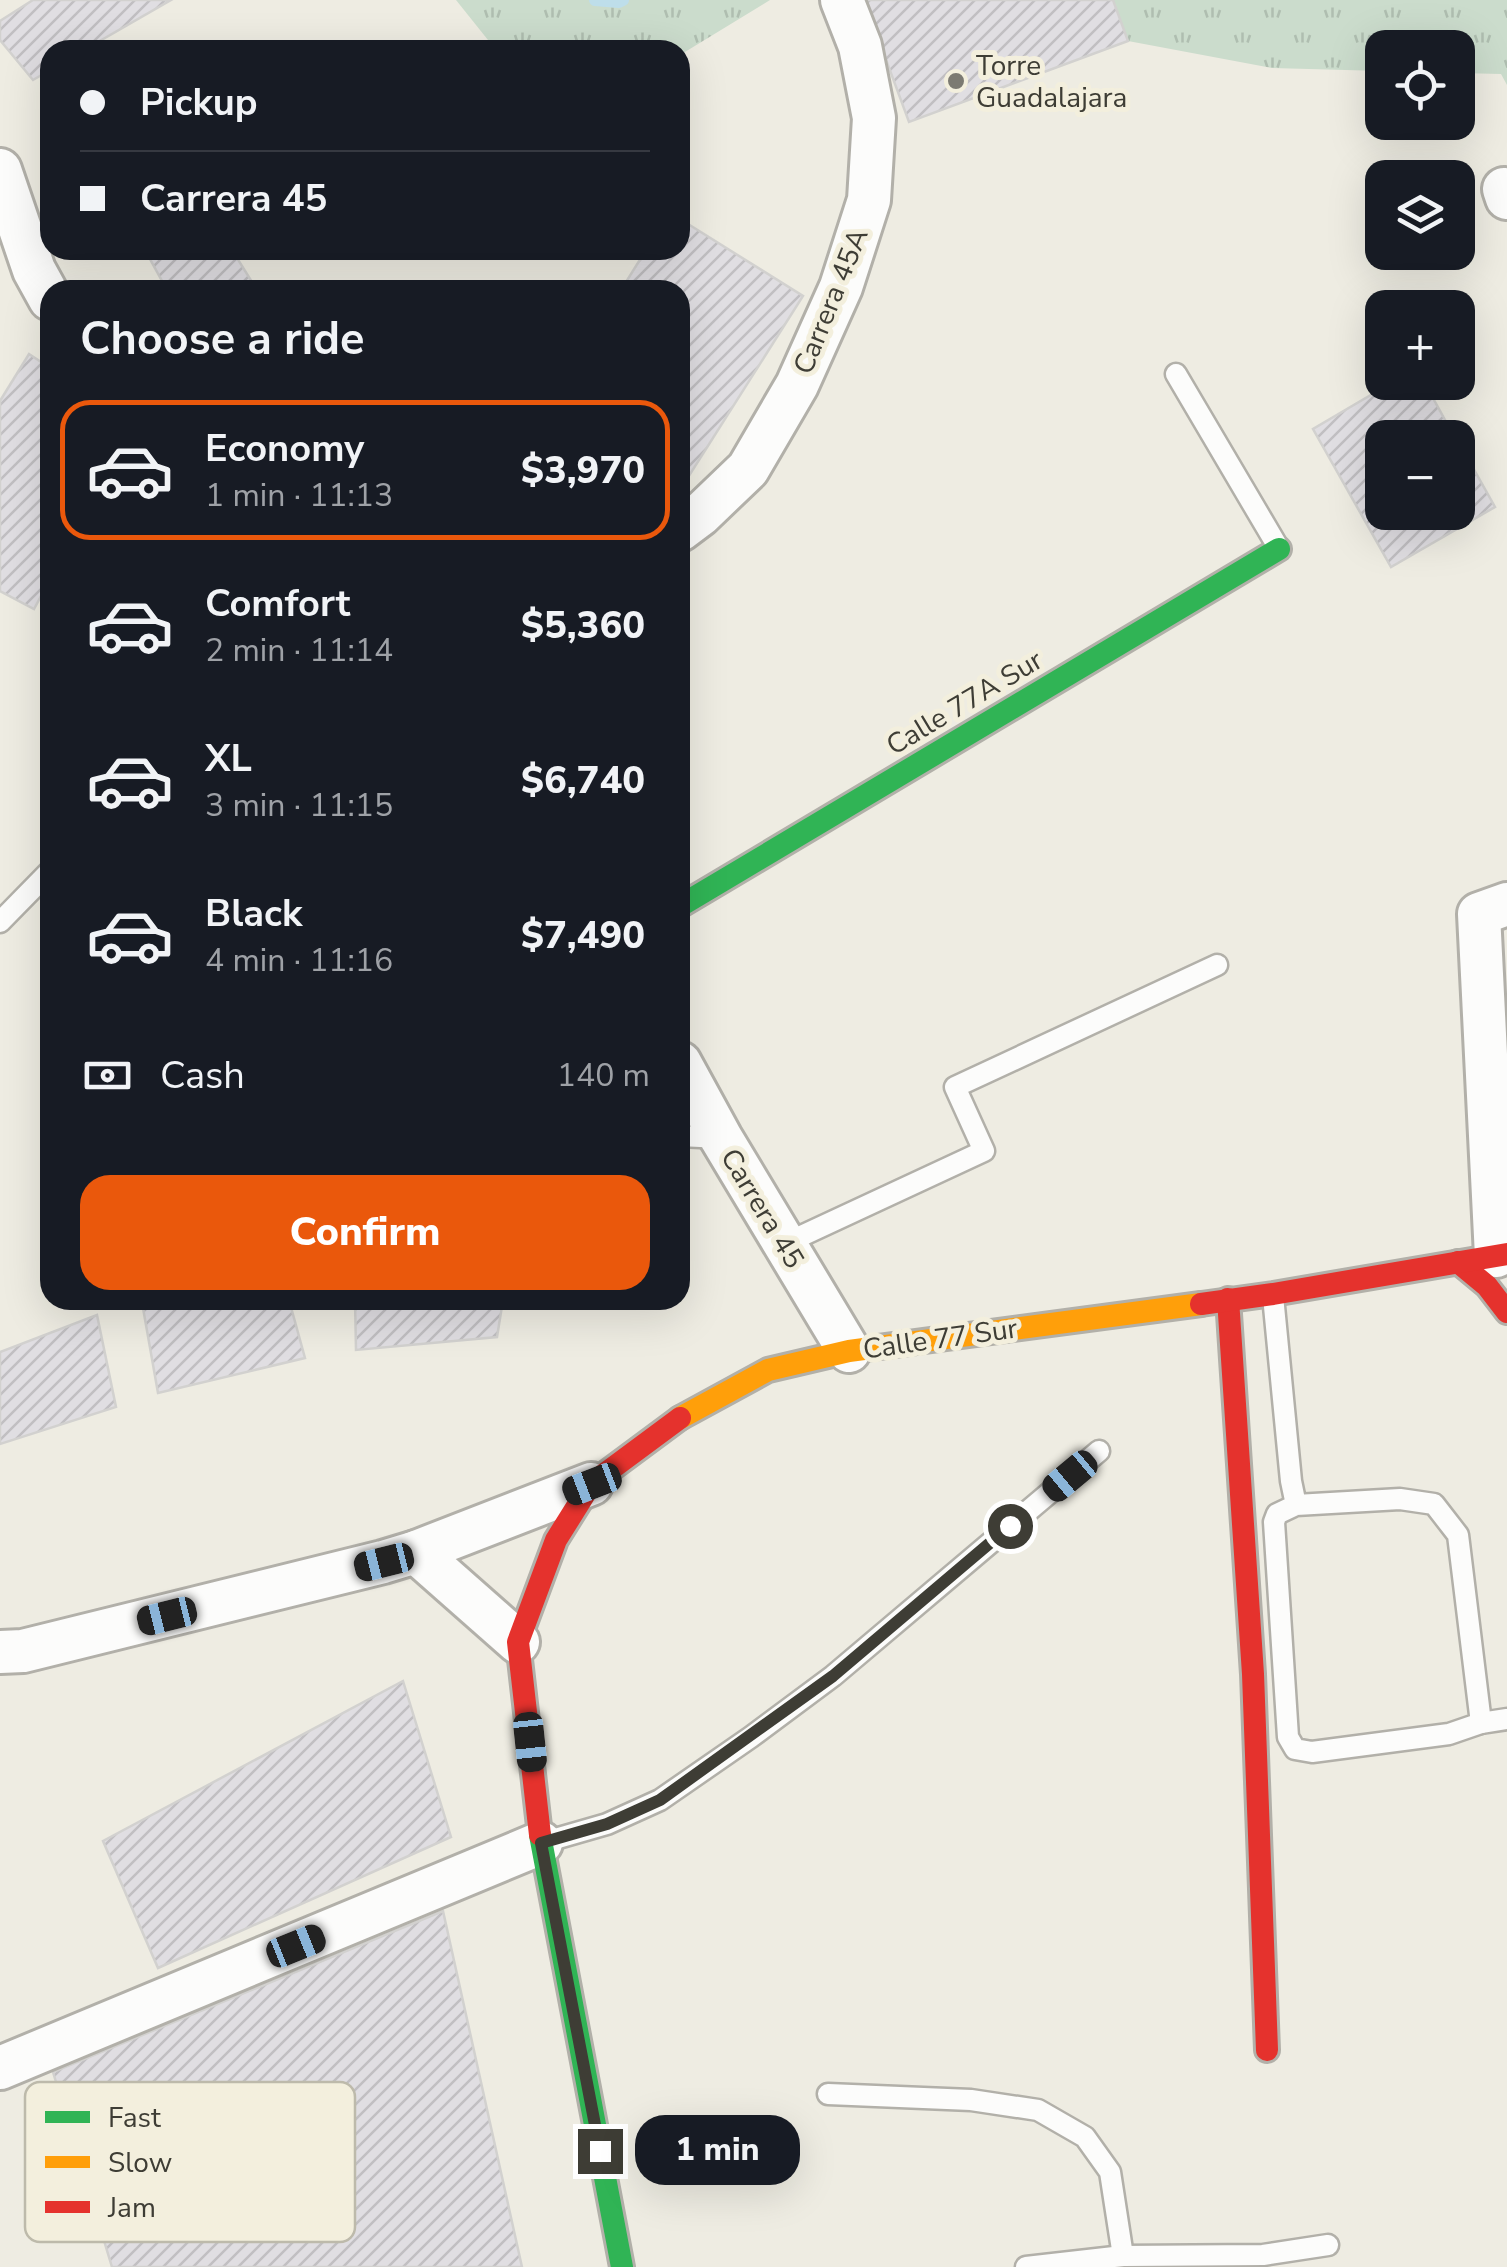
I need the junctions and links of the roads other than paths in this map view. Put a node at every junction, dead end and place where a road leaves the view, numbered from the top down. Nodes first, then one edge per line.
1 (842, 0) edge
2 (0, 170) edge
3 (40, 281) edge
4 (1176, 374) dead end
5 (690, 522) edge
6 (1279, 549) joint
7 (40, 880) edge
8 (690, 900) edge
9 (1507, 904) edge
10 (0, 922) edge
11 (1217, 965) dead end
12 (690, 1100) edge
13 (700, 1137) edge
14 (784, 1244) junction
15 (1487, 1257) edge
16 (1273, 1294) junction
17 (1228, 1298) junction
18 (1507, 1312) edge
19 (850, 1351) junction
20 (1100, 1451) dead end
21 (592, 1484) junction
22 (1296, 1505) junction
23 (416, 1552) junction
24 (518, 1642) junction
25 (0, 1652) edge
26 (1507, 1719) edge
27 (1482, 1724) junction
28 (541, 1843) junction
29 (1267, 2050) dead end
30 (0, 2068) edge
31 (828, 2094) dead end
32 (1328, 2244) dead end
33 (1124, 2256) junction
34 (622, 2267) edge
35 (1026, 2267) edge

1 - 5 street, Carrera 45A
2 - 3 street
4 - 6 lane
6 - 8 street, Calle 77A Sur
7 - 10 lane
9 - 15 street
11 - 14 lane
12 - 13 street, Carrera 45
13 - 14 street, Carrera 45
14 - 19 street, Carrera 45
15 - 16 street, Calle 77 Sur
15 - 18 street
16 - 17 street, Calle 77 Sur
16 - 22 lane
17 - 19 street, Calle 77 Sur
17 - 29 street
19 - 21 street, Calle 77 Sur
20 - 28 lane
21 - 23 street, Calle 77 Sur
21 - 24 street
22 - 27 lane
22 - 27 lane
23 - 24 street
23 - 25 street, Calle 77 Sur
24 - 28 street
26 - 27 lane
28 - 30 street
28 - 34 street
31 - 33 lane
32 - 33 lane
33 - 35 lane

